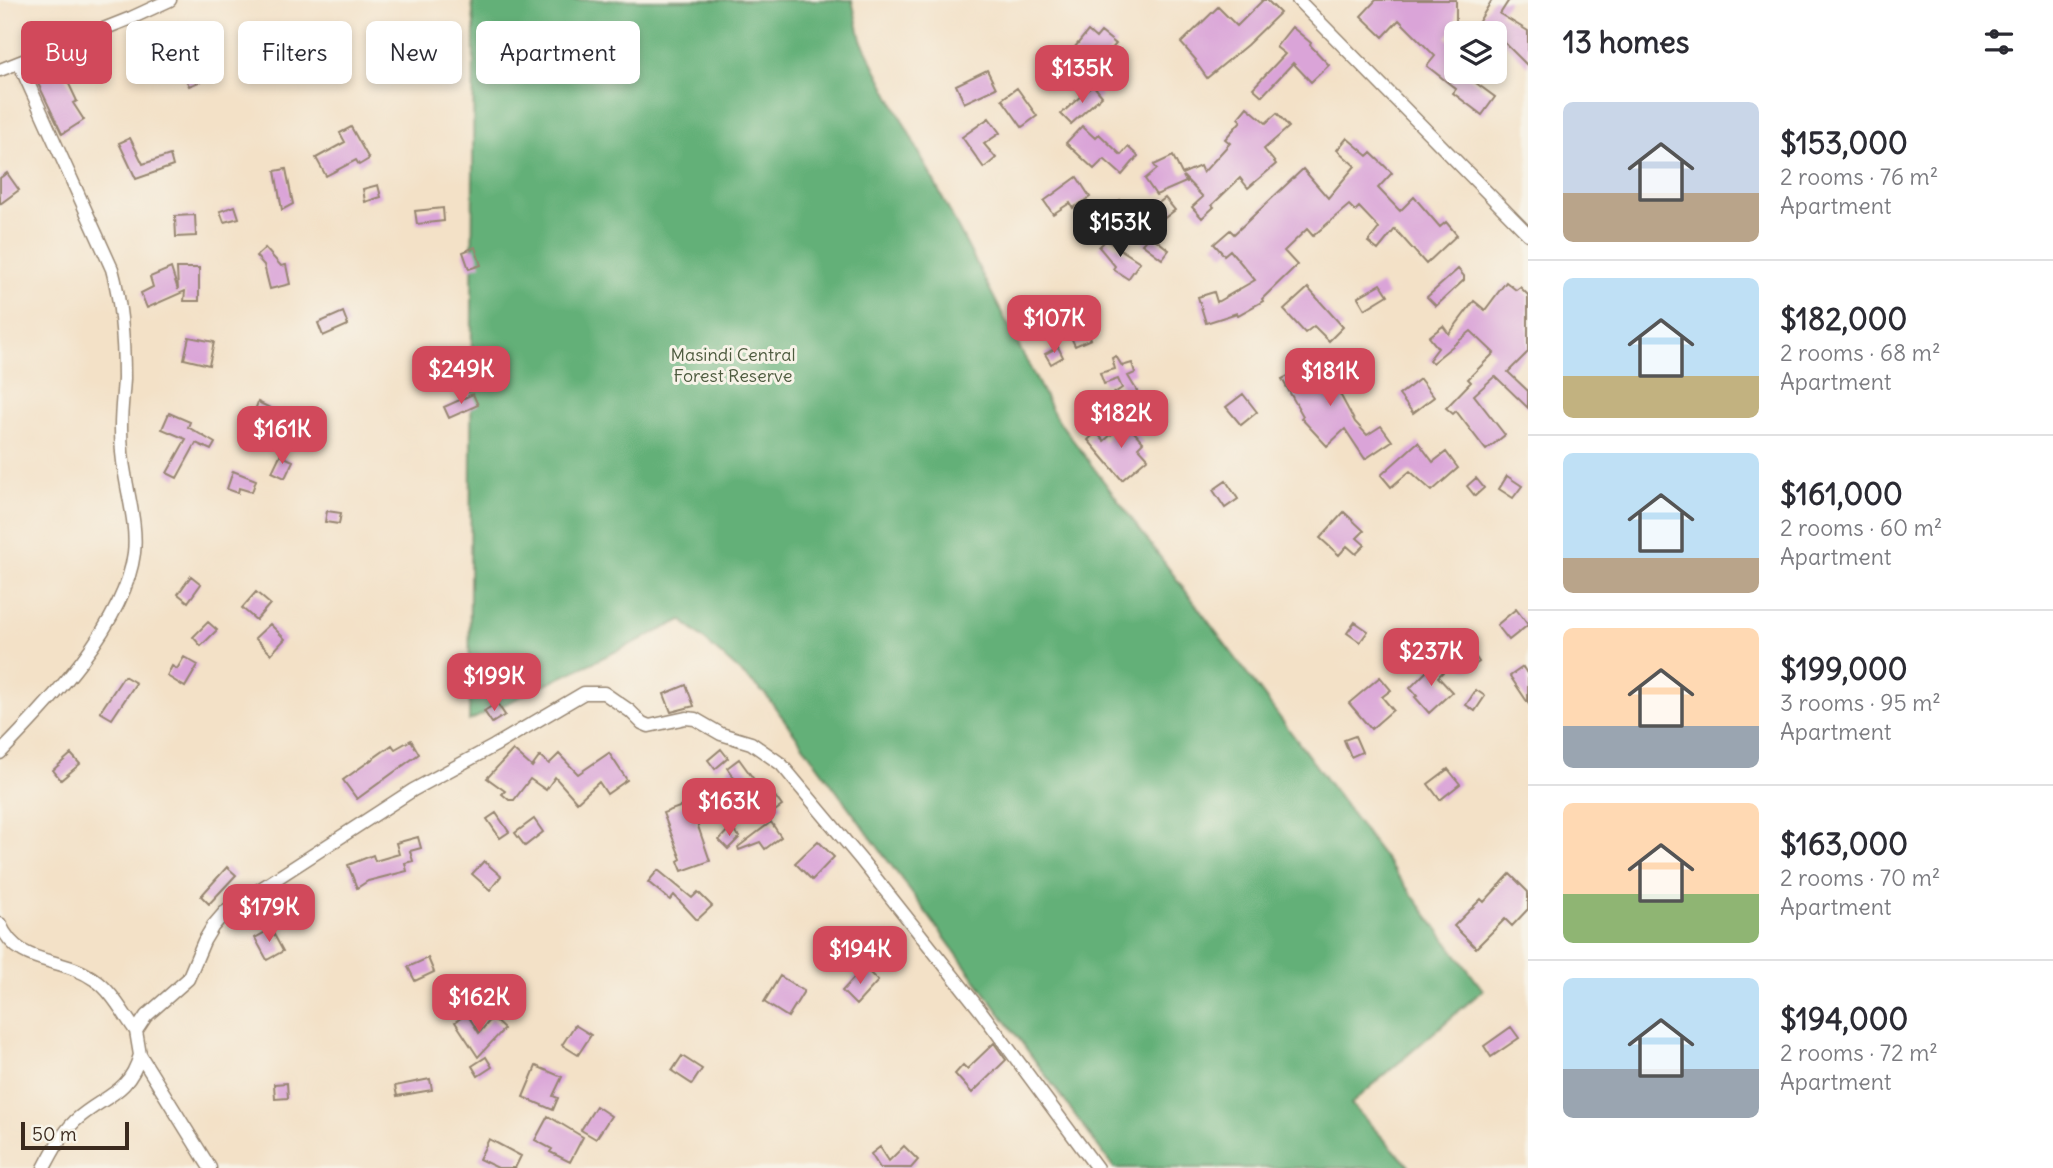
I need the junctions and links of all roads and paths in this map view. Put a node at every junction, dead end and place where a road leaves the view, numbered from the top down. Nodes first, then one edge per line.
1 (170, 0) edge
2 (1298, 0) edge
3 (19, 63) junction
4 (0, 70) edge
5 (1528, 234) edge
6 (0, 753) edge
7 (0, 924) edge
8 (136, 1031) junction
9 (140, 1055) junction
10 (44, 1168) edge
11 (210, 1168) edge
12 (1097, 1168) edge

1 - 3 street
2 - 5 street
3 - 4 street
3 - 6 street
7 - 8 street
8 - 9 street
8 - 12 street
9 - 10 street
9 - 11 street

